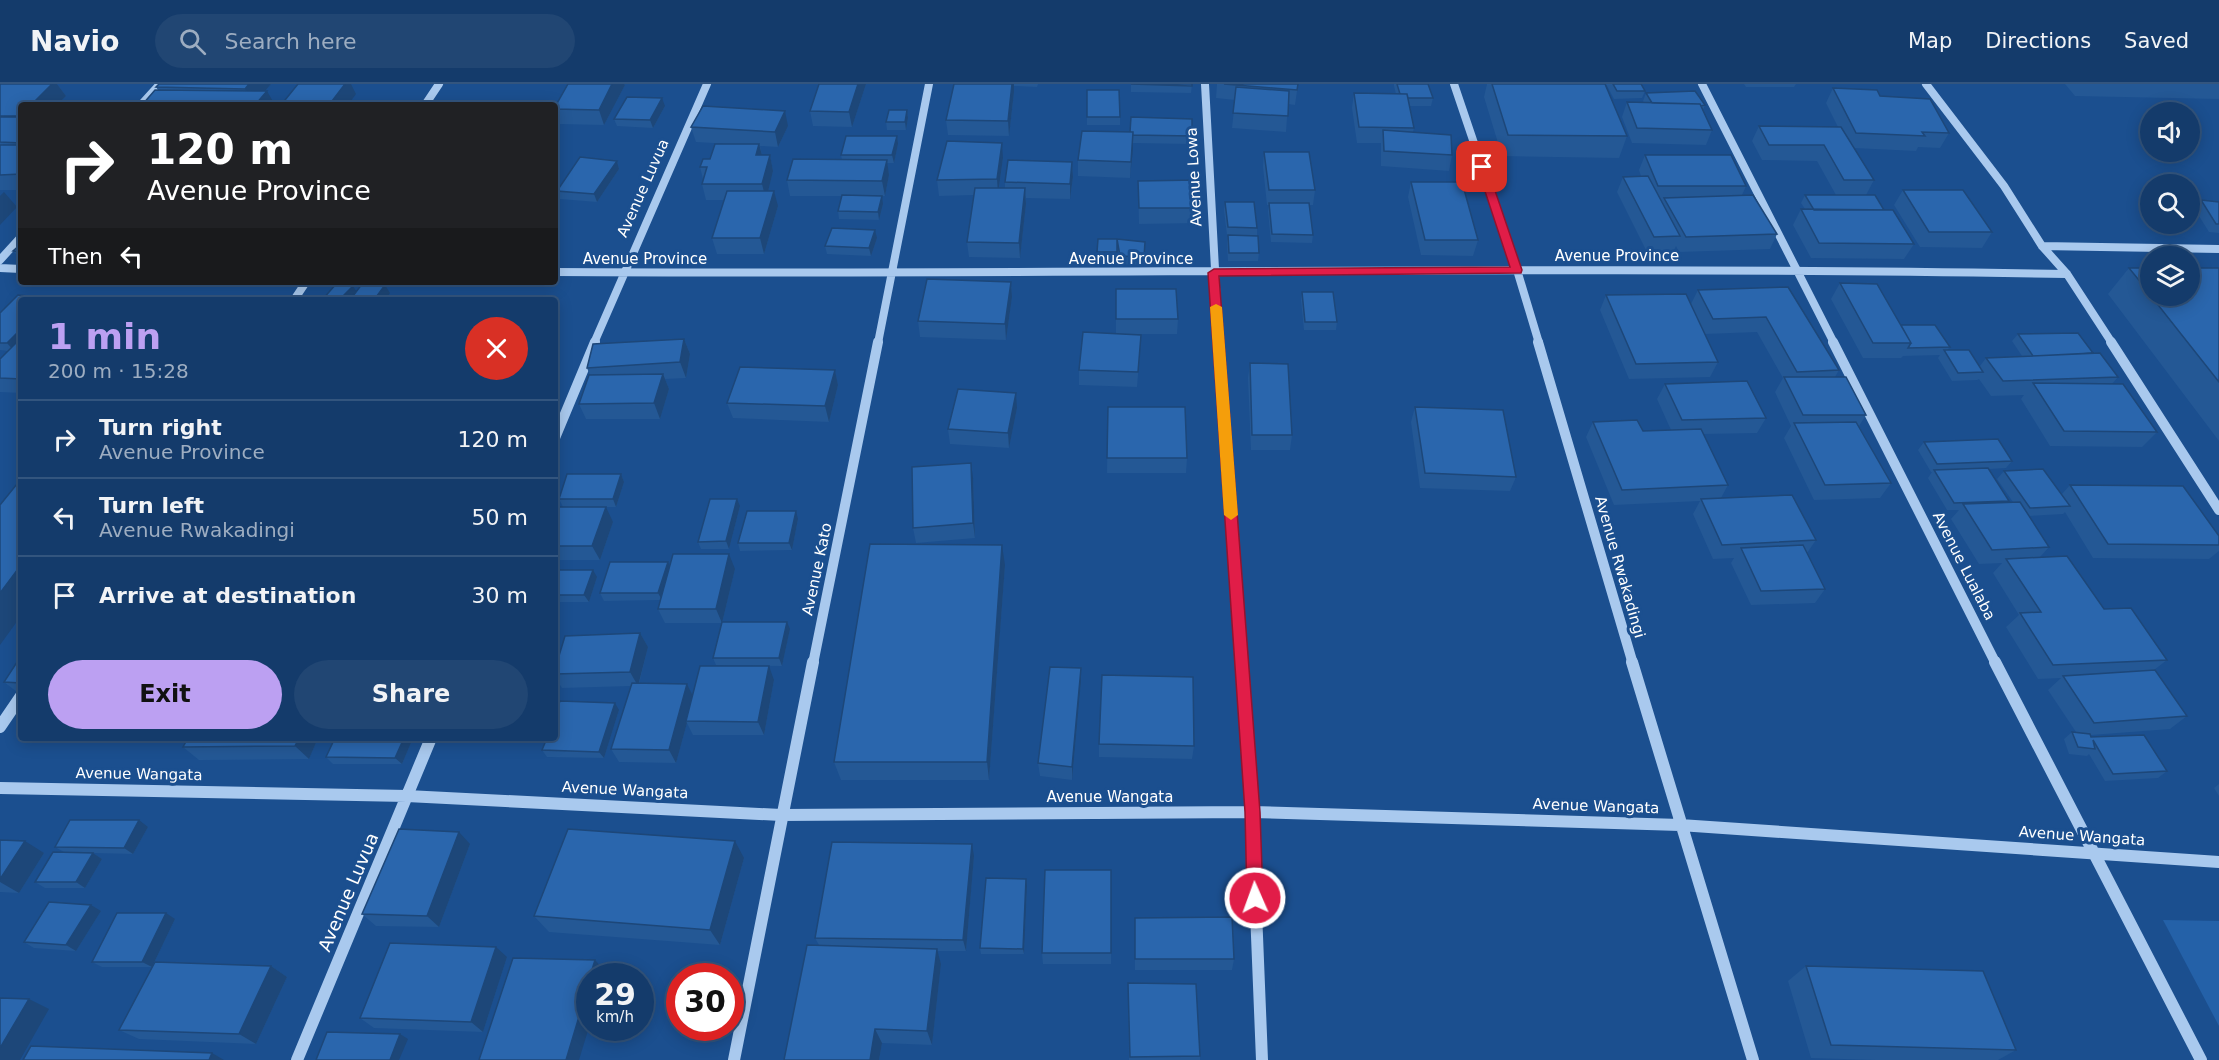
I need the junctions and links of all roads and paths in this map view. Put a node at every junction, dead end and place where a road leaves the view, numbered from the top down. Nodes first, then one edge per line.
1 (160, 84) edge
2 (439, 84) edge
3 (708, 84) edge
4 (929, 84) edge
5 (1205, 84) edge
6 (1454, 84) edge
7 (1702, 84) edge
8 (1926, 84) edge
9 (144, 102) edge
10 (427, 102) edge
11 (18, 240) edge
12 (2042, 246) junction
13 (2219, 249) edge
14 (0, 260) edge
15 (0, 268) edge
16 (18, 268) edge
17 (1797, 269) junction
18 (1517, 270) junction
19 (558, 272) edge
20 (624, 272) junction
21 (1214, 273) junction
22 (893, 274) junction
23 (2067, 274) junction
24 (558, 431) edge
25 (2219, 510) edge
26 (18, 700) edge
27 (0, 727) edge
28 (430, 741) edge
29 (0, 788) edge
30 (407, 796) junction
31 (1252, 812) junction
32 (781, 815) junction
33 (1680, 825) junction
34 (2092, 853) junction
35 (2219, 862) edge
36 (297, 1060) edge
37 (734, 1060) edge
38 (1262, 1060) edge
39 (1753, 1060) edge
40 (2201, 1060) edge

1 - 9 street
2 - 10 street
3 - 20 street, Avenue Luvua
4 - 22 street, Avenue Kato
5 - 21 street, Avenue Lowa
6 - 18 street, Avenue Rwakadingi
7 - 17 street, Avenue Lualaba
8 - 12 street
11 - 14 street
12 - 13 street
12 - 23 street
15 - 16 street
17 - 18 street, Avenue Province
17 - 23 street, Avenue Province
17 - 34 street, Avenue Lualaba
18 - 21 street, Avenue Province
18 - 33 street, Avenue Rwakadingi
19 - 20 street, Avenue Province
20 - 22 street, Avenue Province
20 - 24 street, Avenue Luvua
21 - 22 street, Avenue Province
21 - 31 street, Avenue Lowa
22 - 32 street, Avenue Kato
23 - 25 street
26 - 27 street
28 - 30 street, Avenue Luvua
29 - 30 street, Avenue Wangata
30 - 32 street, Avenue Wangata
30 - 36 street, Avenue Luvua
31 - 32 street, Avenue Wangata
31 - 33 street, Avenue Wangata
31 - 38 street, Avenue Lowa
32 - 37 street, Avenue Kato
33 - 34 street, Avenue Wangata
33 - 39 street, Avenue Rwakadingi
34 - 35 street, Avenue Wangata
34 - 40 street, Avenue Lualaba

